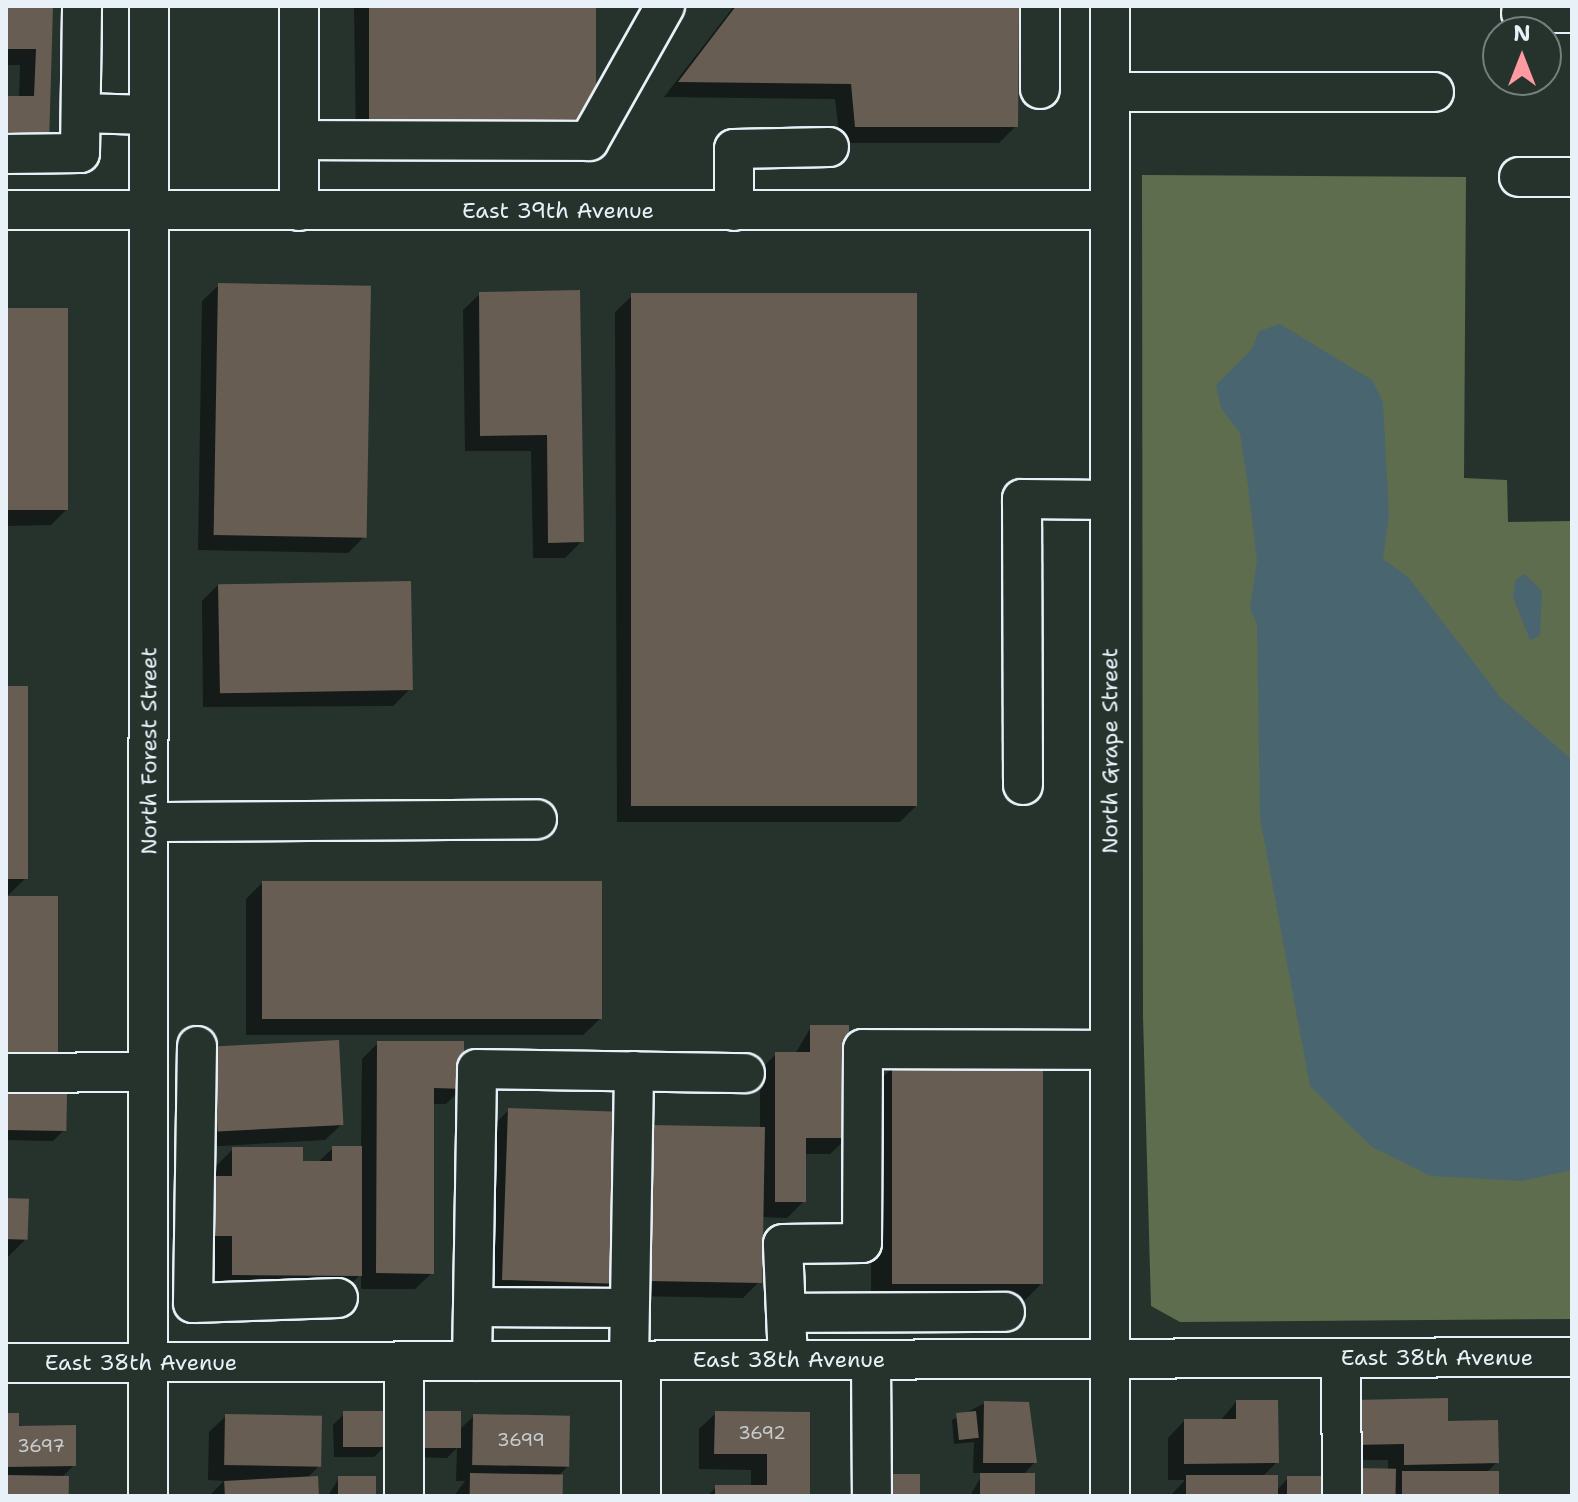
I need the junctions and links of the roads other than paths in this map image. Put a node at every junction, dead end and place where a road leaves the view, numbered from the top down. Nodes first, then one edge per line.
1 (82, 6) edge
2 (149, 6) edge
3 (299, 6) edge
4 (665, 6) edge
5 (1040, 6) edge
6 (1110, 6) edge
7 (1521, 13) dead end
8 (1572, 13) edge
9 (1040, 89) dead end
10 (1110, 92) junction
11 (1434, 92) dead end
12 (81, 113) junction
13 (149, 115) junction
14 (299, 140) junction
15 (829, 147) dead end
16 (6, 154) edge
17 (1519, 177) dead end
18 (1572, 177) edge
19 (6, 210) edge
20 (1110, 210) junction
21 (149, 211) junction
22 (299, 211) junction
23 (734, 211) junction
24 (1110, 500) junction
25 (1023, 785) dead end
26 (537, 819) dead end
27 (149, 822) junction
28 (197, 1046) dead end
29 (1110, 1050) junction
30 (634, 1071) junction
31 (148, 1072) junction
32 (6, 1073) edge
33 (745, 1073) dead end
34 (148, 1195) junction
35 (191, 1195) junction
36 (338, 1298) dead end
37 (473, 1307) junction
38 (629, 1308) junction
39 (1005, 1312) dead end
40 (786, 1313) junction
41 (1572, 1357) edge
42 (1341, 1359) junction
43 (635, 1360) junction
44 (788, 1360) junction
45 (871, 1360) junction
46 (1110, 1360) junction
47 (472, 1361) junction
48 (404, 1362) junction
49 (6, 1363) edge
50 (148, 1363) junction
51 (148, 1496) edge
52 (404, 1496) edge
53 (641, 1496) edge
54 (872, 1496) edge
55 (1110, 1496) edge
56 (1342, 1496) edge

1 - 12 street
2 - 13 street, North Forest Street
3 - 14 street
4 - 14 street
5 - 9 street
6 - 10 street, North Grape Street
7 - 8 street
10 - 11 street
10 - 20 street, North Grape Street
12 - 13 street
12 - 16 street
13 - 21 street, North Forest Street
14 - 22 street
15 - 23 street
17 - 18 street
19 - 21 street, East 39th Avenue
20 - 23 street, East 39th Avenue
20 - 24 street, North Grape Street
21 - 22 street, East 39th Avenue
21 - 27 street, North Forest Street
22 - 23 street, East 39th Avenue
24 - 25 street
24 - 29 street, North Grape Street
26 - 27 street
27 - 31 street, North Forest Street
28 - 35 street
29 - 40 street
29 - 46 street, North Grape Street
30 - 33 street
30 - 37 street
30 - 38 street
31 - 32 street
31 - 34 street, North Forest Street
34 - 35 street
34 - 50 street, North Forest Street
35 - 36 street
37 - 38 street
37 - 47 street
38 - 43 street
39 - 40 street
40 - 44 street
41 - 42 street, East 38th Avenue
42 - 46 street, East 38th Avenue
42 - 56 street
43 - 44 street, East 38th Avenue
43 - 47 street, East 38th Avenue
43 - 53 street
44 - 45 street, East 38th Avenue
45 - 46 street, East 38th Avenue
45 - 54 street
46 - 55 street, North Grape Street
47 - 48 street, East 38th Avenue
48 - 50 street, East 38th Avenue
48 - 52 street
49 - 50 street, East 38th Avenue
50 - 51 street, North Forest Street

